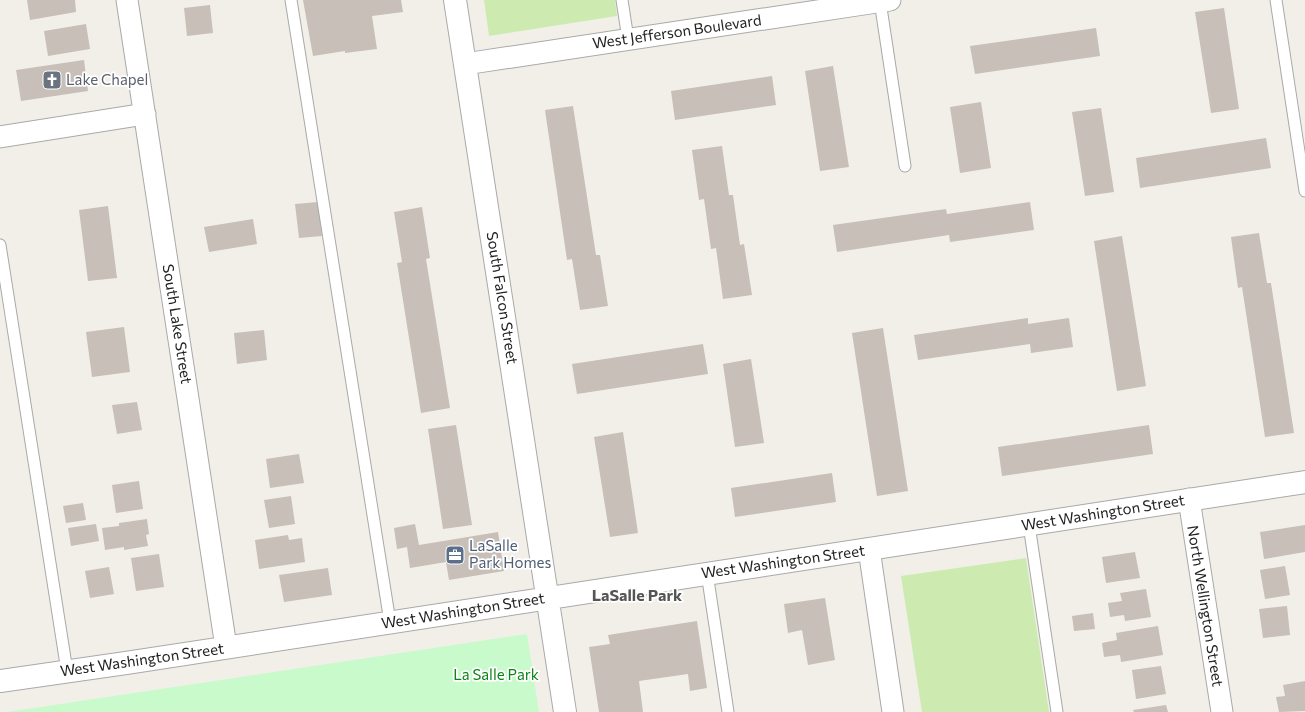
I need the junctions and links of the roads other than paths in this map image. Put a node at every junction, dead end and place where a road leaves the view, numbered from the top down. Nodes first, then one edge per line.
1 (128, 0) edge
2 (291, 0) edge
3 (455, 0) edge
4 (622, 0) edge
5 (1276, 0) edge
6 (885, 1) edge
7 (784, 8) edge
8 (628, 39) junction
9 (465, 64) junction
10 (145, 114) junction
11 (0, 137) edge
12 (905, 166) dead end
13 (1305, 191) edge
14 (0, 245) edge
15 (1305, 482) edge
16 (1189, 499) junction
17 (1029, 524) junction
18 (869, 549) junction
19 (707, 573) junction
20 (548, 597) junction
21 (390, 622) junction
22 (226, 647) junction
23 (68, 671) junction
24 (0, 681) edge
25 (566, 712) edge
26 (728, 712) edge
27 (893, 712) edge
28 (1057, 712) edge
29 (1222, 712) edge

1 - 10 street, South Lake Street
2 - 21 lane
3 - 9 street, South Falcon Street
4 - 8 lane
5 - 13 lane
6 - 7 street, West Jefferson Boulevard
6 - 12 lane
7 - 8 street, West Jefferson Boulevard
8 - 9 street, West Jefferson Boulevard
9 - 20 street, South Falcon Street
10 - 11 street
10 - 22 street, South Lake Street
14 - 23 lane
15 - 16 street, West Washington Street
16 - 17 street, West Washington Street
16 - 29 street, North Wellington Street
17 - 18 street, West Washington Street
17 - 28 lane
18 - 19 street, West Washington Street
18 - 27 street
19 - 20 street, West Washington Street
19 - 26 lane
20 - 21 street, West Washington Street
20 - 25 street, South Falcon Street
21 - 22 street, West Washington Street
22 - 23 street, West Washington Street
23 - 24 street, West Washington Street

